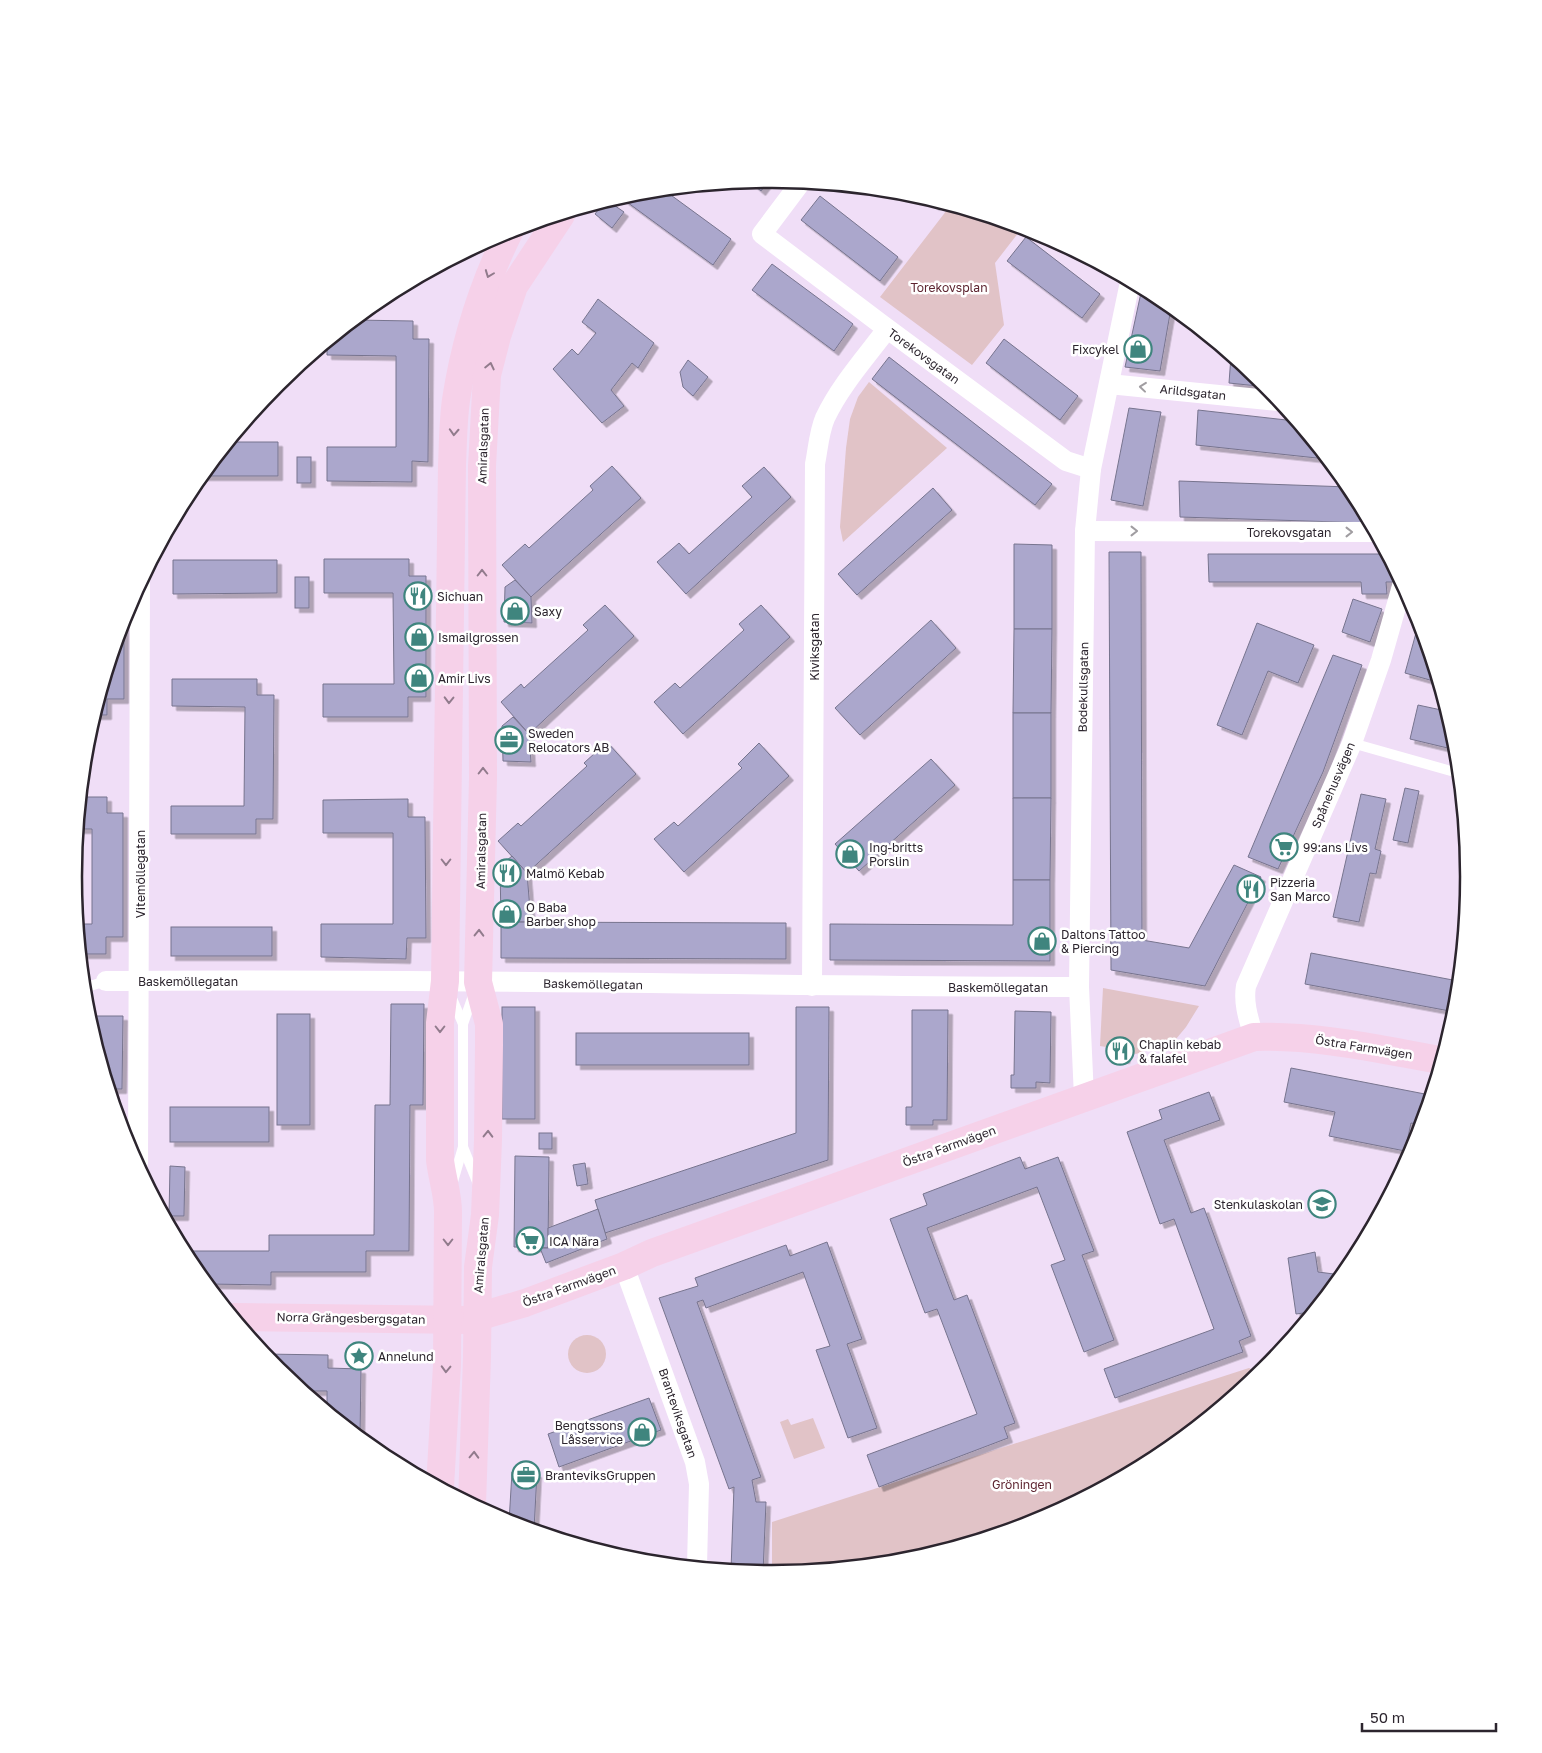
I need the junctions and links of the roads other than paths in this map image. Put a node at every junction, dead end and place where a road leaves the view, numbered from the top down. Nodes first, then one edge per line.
1 (796, 189) edge
2 (556, 223) edge
3 (504, 242) edge
4 (1129, 288) edge
5 (887, 329) junction
6 (1109, 384) junction
7 (1267, 400) edge
8 (1091, 468) junction
9 (1085, 531) junction
10 (1367, 532) edge
11 (1399, 596) edge
12 (140, 602) edge
13 (1352, 743) junction
14 (1451, 771) edge
15 (106, 981) joint
16 (140, 981) junction
17 (446, 981) junction
18 (478, 982) junction
19 (91, 986) edge
20 (812, 986) junction
21 (1080, 987) junction
22 (463, 1024) junction
23 (1254, 1037) junction
24 (1435, 1059) edge
25 (1084, 1097) junction
26 (463, 1146) junction
27 (138, 1147) edge
28 (448, 1198) junction
29 (486, 1201) junction
30 (624, 1266) junction
31 (242, 1317) edge
32 (464, 1319) junction
33 (440, 1480) edge
34 (472, 1497) edge
35 (697, 1561) edge

1 - 5 street, Torekovsgatan
18 -> 2 main road, Amiralsgatan
3 -> 17 main road, Amiralsgatan
4 - 6 street, Bodekullsgatan
5 - 8 street, Torekovsgatan
5 - 20 street, Kiviksgatan
7 -> 6 street, Arildsgatan
6 - 8 street, Bodekullsgatan
8 - 9 street, Bodekullsgatan
9 -> 10 street, Torekovsgatan
9 - 21 street, Bodekullsgatan
11 - 13 street, Spånehusvägen
12 - 16 street, Vitemöllegatan
13 - 14 lane
13 - 23 street, Spånehusvägen
15 - 16 street, Baskemöllegatan
15 - 19 lane
16 - 17 street, Baskemöllegatan
16 - 27 street, Vitemöllegatan
17 - 18 street, Baskemöllegatan
17 - 22 lane
17 -> 28 main road, Amiralsgatan
18 - 20 street, Baskemöllegatan
18 - 22 lane
29 -> 18 main road, Amiralsgatan
20 - 21 street, Baskemöllegatan
21 - 25 street, Bodekullsgatan
22 - 26 lane
23 - 24 main road, Östra Farmvägen
23 - 25 main road, Östra Farmvägen
25 - 30 main road, Östra Farmvägen
26 - 28 lane
26 - 29 lane
28 -> 32 main road, Amiralsgatan
29 - 32 main road, Amiralsgatan
30 - 32 main road, Östra Farmvägen
30 - 35 street, Branteviksgatan
31 - 32 main road, Norra Grängesbergsgatan
32 -> 33 main road, Amiralsgatan
34 -> 32 main road, Amiralsgatan

